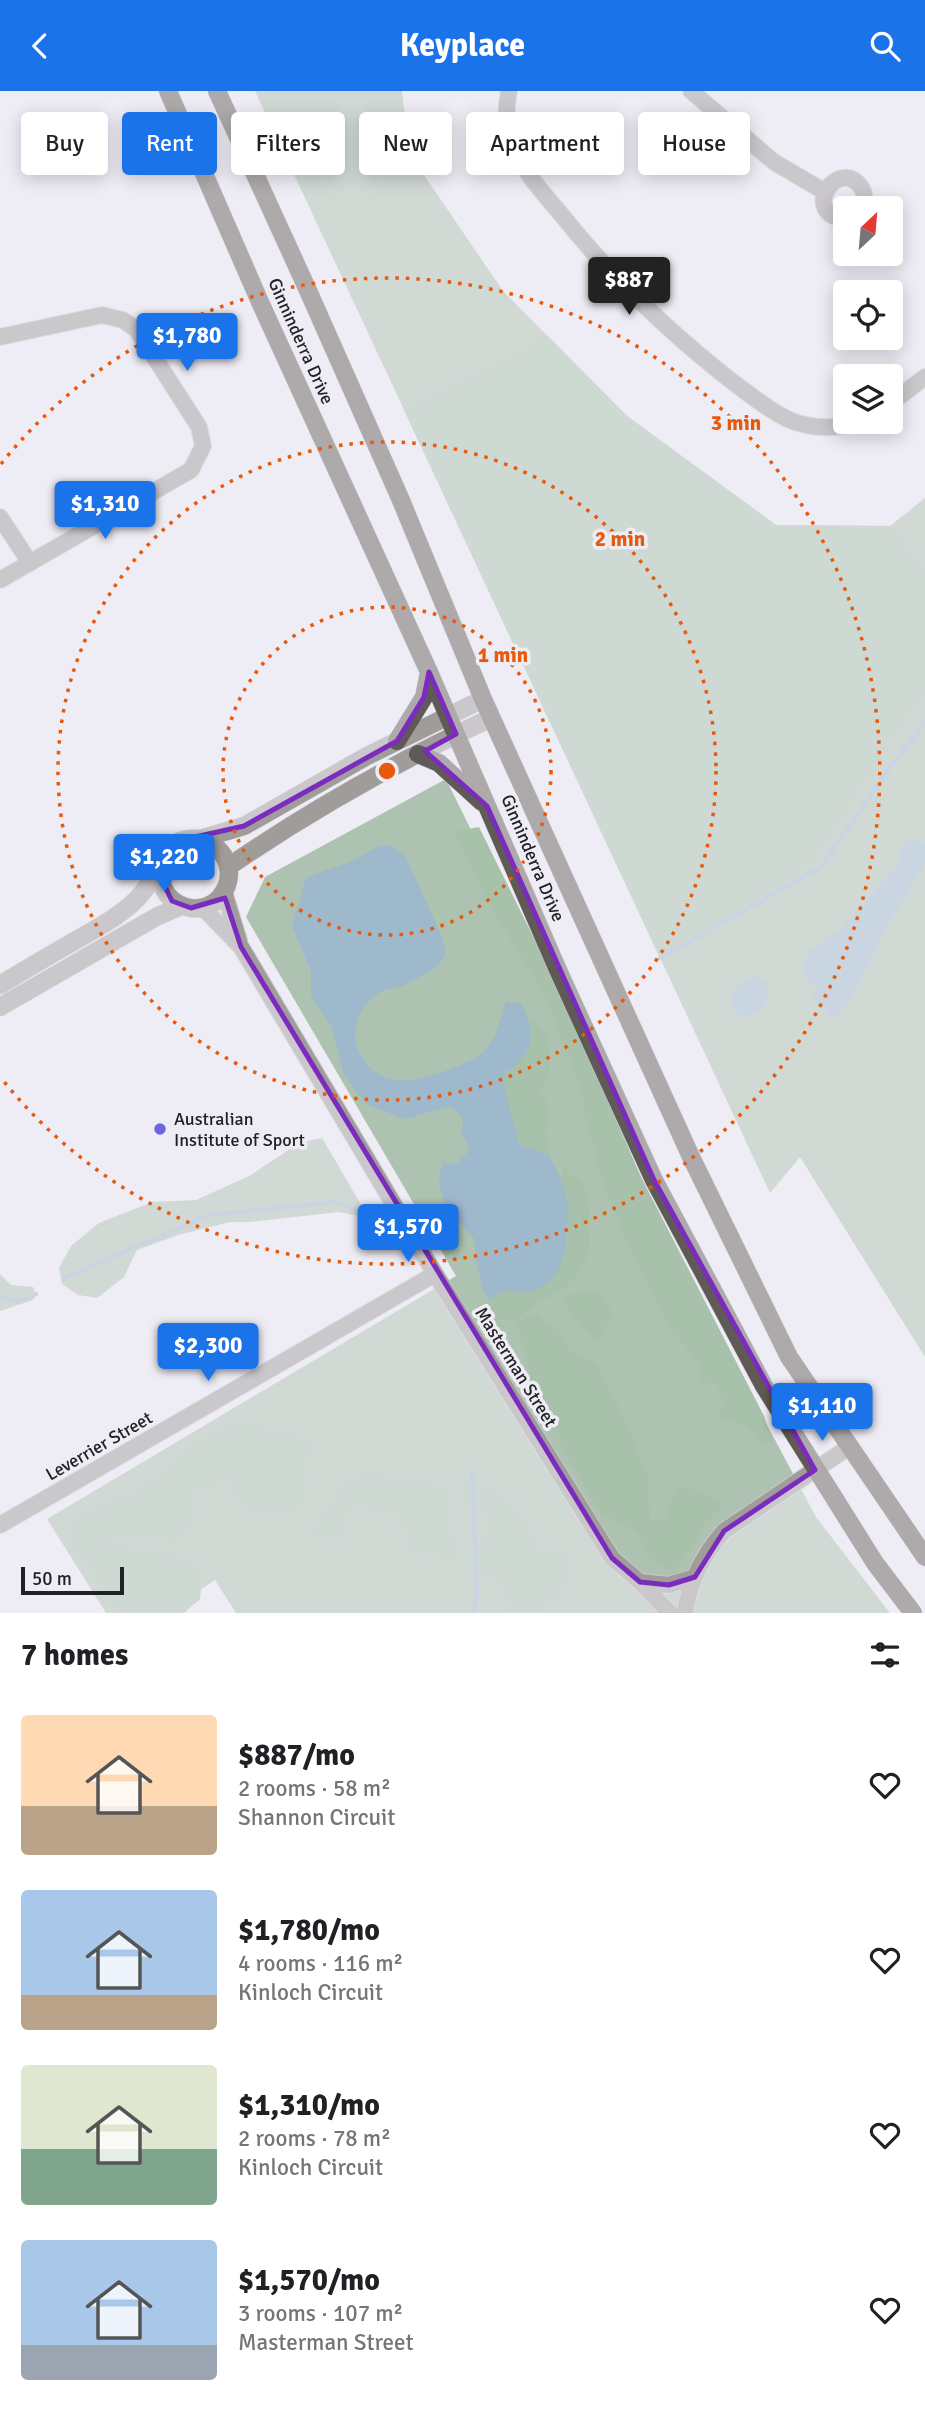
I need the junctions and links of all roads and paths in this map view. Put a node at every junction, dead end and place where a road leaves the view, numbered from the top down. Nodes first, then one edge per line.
1 (169, 91) edge
2 (216, 91) edge
3 (509, 91) edge
4 (691, 91) edge
5 (825, 192) junction
6 (864, 196) edge
7 (833, 216) edge
8 (0, 337) edge
9 (925, 377) edge
10 (903, 394) edge
11 (833, 427) edge
12 (0, 517) edge
13 (30, 563) junction
14 (0, 580) edge
15 (429, 672) junction
16 (483, 699) junction
17 (448, 716) junction
18 (491, 717) junction
19 (456, 734) junction
20 (397, 741) junction
21 (418, 754) junction
22 (487, 806) junction
23 (200, 839) junction
24 (162, 859) junction
25 (228, 867) junction
26 (224, 892) junction
27 (181, 906) junction
28 (202, 907) junction
29 (241, 947) junction
30 (0, 985) edge
31 (0, 1007) edge
32 (435, 1274) junction
33 (849, 1447) junction
34 (815, 1470) junction
35 (0, 1525) edge
36 (925, 1557) edge
37 (695, 1577) junction
38 (640, 1582) junction
39 (670, 1613) edge
40 (685, 1613) edge
41 (914, 1613) edge

1 - 15 main road, Ginninderra Drive
2 - 16 main road, Ginninderra Drive
3 - 11 street
4 - 5 street
5 - 6 street
5 - 7 street
8 - 13 street
9 - 10 street
12 - 13 street
13 - 14 street
15 - 17 main road, Ginninderra Drive
15 - 20 main road
16 - 17 street
16 - 18 main road, Ginninderra Drive
17 - 19 main road, Ginninderra Drive
17 - 20 street
18 - 19 street
18 - 33 main road, Ginninderra Drive
19 - 21 street
19 - 22 main road, Ginninderra Drive
20 - 23 street
21 - 22 main road
21 - 25 street
22 - 34 main road, Ginninderra Drive
23 - 24 street
23 - 25 street
24 - 27 street
24 - 30 street
25 - 26 street
26 - 28 street
26 - 29 street, Masterman Street
27 - 28 street
27 - 31 street
28 - 29 street, Masterman Street
29 - 32 street, Masterman Street
32 - 35 street, Leverrier Street
32 - 38 street, Masterman Street
33 - 34 street
33 - 36 main road, Ginninderra Drive
34 - 37 street
34 - 41 main road, Ginninderra Drive
37 - 38 street
37 - 40 street
38 - 39 street, Masterman Street

